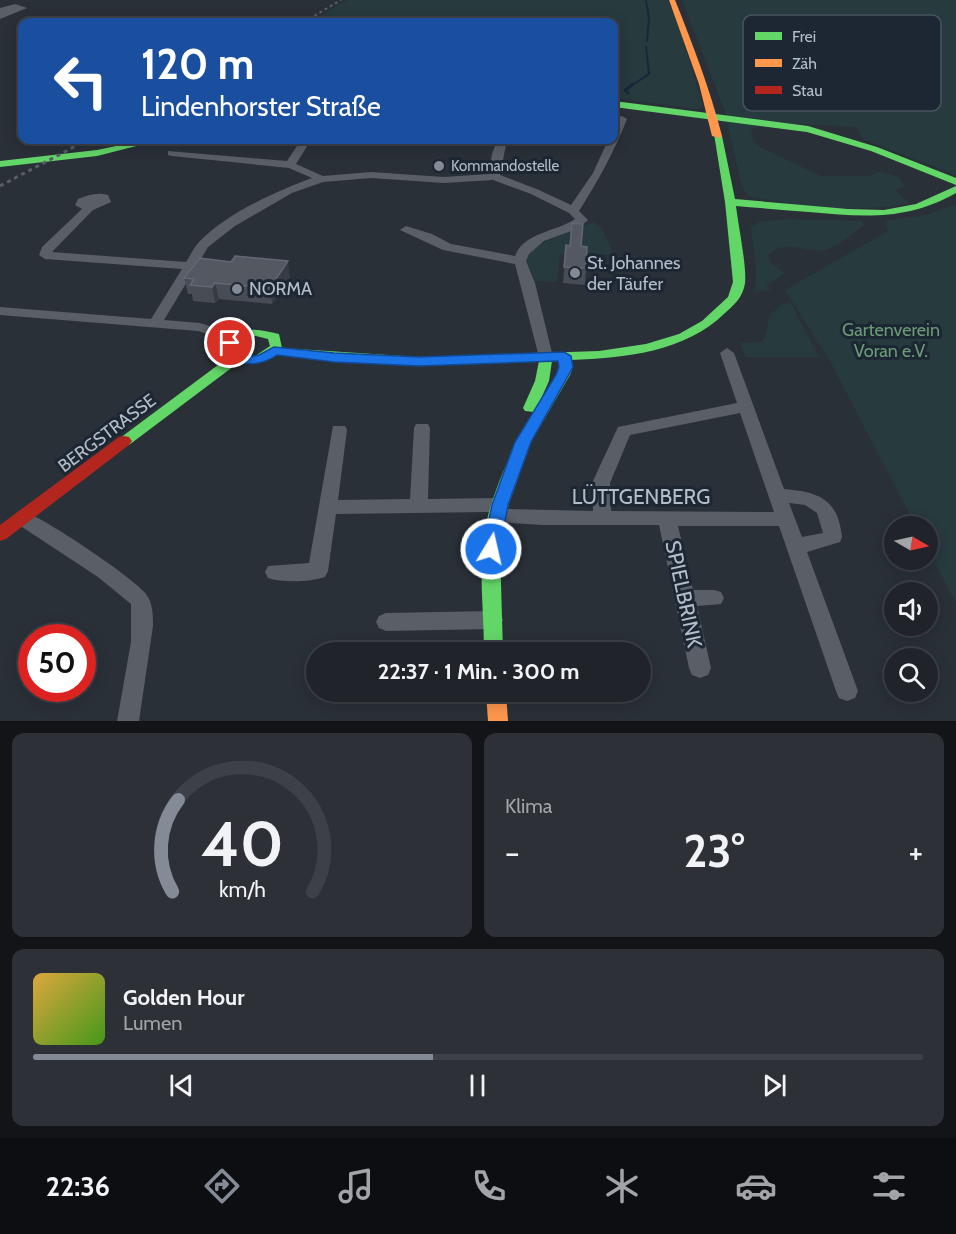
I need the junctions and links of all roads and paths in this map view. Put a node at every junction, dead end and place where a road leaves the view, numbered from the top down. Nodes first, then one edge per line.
1 (672, 0) edge
2 (618, 105) edge
3 (622, 119) dead end
4 (618, 128) edge
5 (137, 144) edge
6 (303, 144) edge
7 (501, 144) edge
8 (611, 144) edge
9 (172, 153) dead end
10 (0, 164) edge
11 (290, 165) junction
12 (494, 177) junction
13 (321, 178) junction
14 (956, 183) edge
15 (956, 189) edge
16 (89, 207) dead end
17 (730, 207) junction
18 (573, 211) junction
19 (406, 230) dead end
20 (520, 261) junction
21 (190, 266) junction
22 (0, 311) edge
23 (156, 322) junction
24 (234, 338) junction
25 (274, 351) junction
26 (727, 353) dead end
27 (564, 356) junction
28 (546, 357) junction
29 (235, 359) junction
30 (746, 407) junction
31 (422, 428) dead end
32 (339, 430) dead end
33 (523, 442) junction
34 (777, 495) junction
35 (419, 504) junction
36 (328, 507) junction
37 (498, 510) junction
38 (22, 518) junction
39 (602, 519) junction
40 (667, 519) junction
41 (785, 519) junction
42 (0, 534) edge
43 (795, 546) junction
44 (275, 572) dead end
45 (685, 598) junction
46 (714, 598) dead end
47 (493, 620) junction
48 (386, 622) dead end
49 (494, 642) edge
50 (700, 668) dead end
51 (847, 691) dead end
52 (497, 702) edge
53 (128, 721) edge
54 (498, 721) edge

1 - 17 street
2 - 14 street
3 - 4 street
5 - 10 street
6 - 11 street
7 - 12 street
8 - 18 street
9 - 11 street
11 - 13 street
12 - 13 street
12 - 18 street
13 - 21 street
15 - 17 street
16 - 21 street
17 - 27 street
18 - 20 street
19 - 20 street
20 - 28 street
21 - 23 street
22 - 23 street
23 - 24 street
24 - 25 street
24 - 29 street
25 - 28 street
25 - 29 street
26 - 30 street
27 - 28 street
27 - 33 street
28 - 33 street
29 - 38 street, BERGSTRASSE
30 - 34 street
30 - 39 street
31 - 35 street
32 - 36 street
33 - 37 street
34 - 41 street
34 - 43 street
35 - 36 street, LÜTTGENBERG
35 - 37 street, LÜTTGENBERG
36 - 44 street
37 - 39 street, LÜTTGENBERG
37 - 47 street
38 - 42 street, BERGSTRASSE
38 - 53 street
39 - 40 street, LÜTTGENBERG
40 - 41 street, LÜTTGENBERG
40 - 45 street, SPIELBRINK
41 - 43 street
43 - 51 street
45 - 46 street
45 - 50 street, SPIELBRINK
47 - 48 street
47 - 49 street
52 - 54 street

